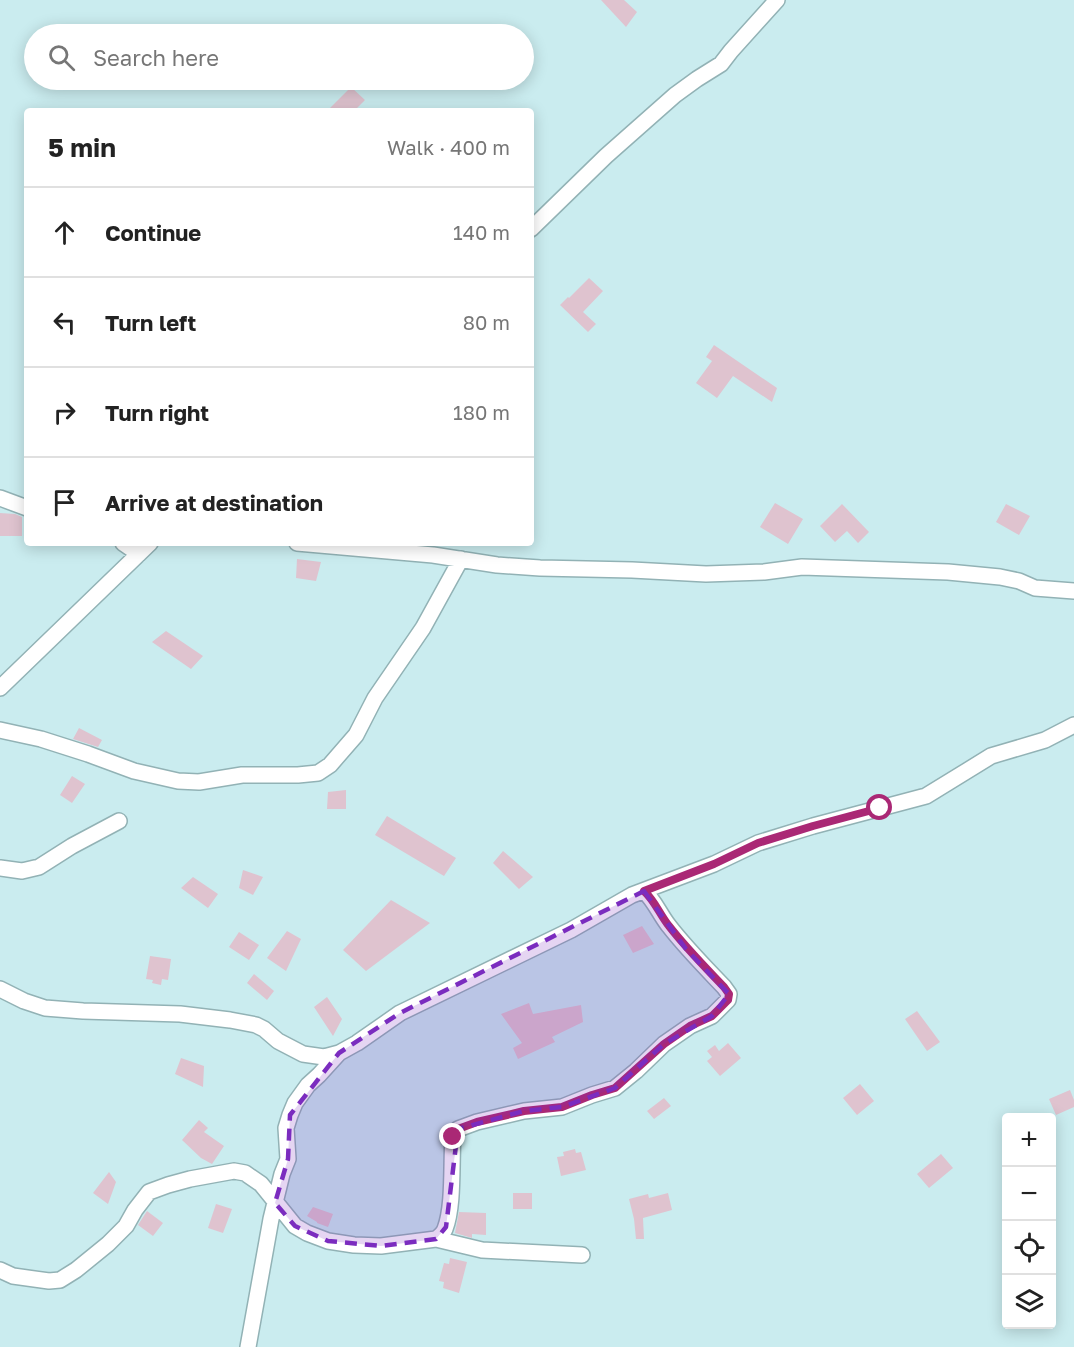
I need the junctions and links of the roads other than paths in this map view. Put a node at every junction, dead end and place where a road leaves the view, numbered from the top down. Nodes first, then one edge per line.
1 (777, 0) edge
2 (534, 226) edge
3 (0, 498) edge
4 (24, 507) edge
5 (127, 546) edge
6 (147, 546) edge
7 (331, 546) edge
8 (139, 554) junction
9 (461, 559) junction
10 (1074, 591) edge
11 (0, 688) edge
12 (1074, 725) edge
13 (0, 730) edge
14 (119, 821) dead end
15 (0, 868) edge
16 (644, 891) junction
17 (0, 989) edge
18 (339, 1053) junction
19 (275, 1203) junction
20 (436, 1239) junction
21 (582, 1255) dead end
22 (0, 1270) edge
23 (248, 1347) edge

1 - 2 street
3 - 4 street
5 - 8 street
6 - 8 street
7 - 9 street
8 - 11 street
9 - 10 street
9 - 13 street
12 - 16 street
14 - 15 street
16 - 18 street
16 - 20 street
17 - 18 street
18 - 19 street
19 - 20 street
19 - 22 street
19 - 23 street
20 - 21 street

